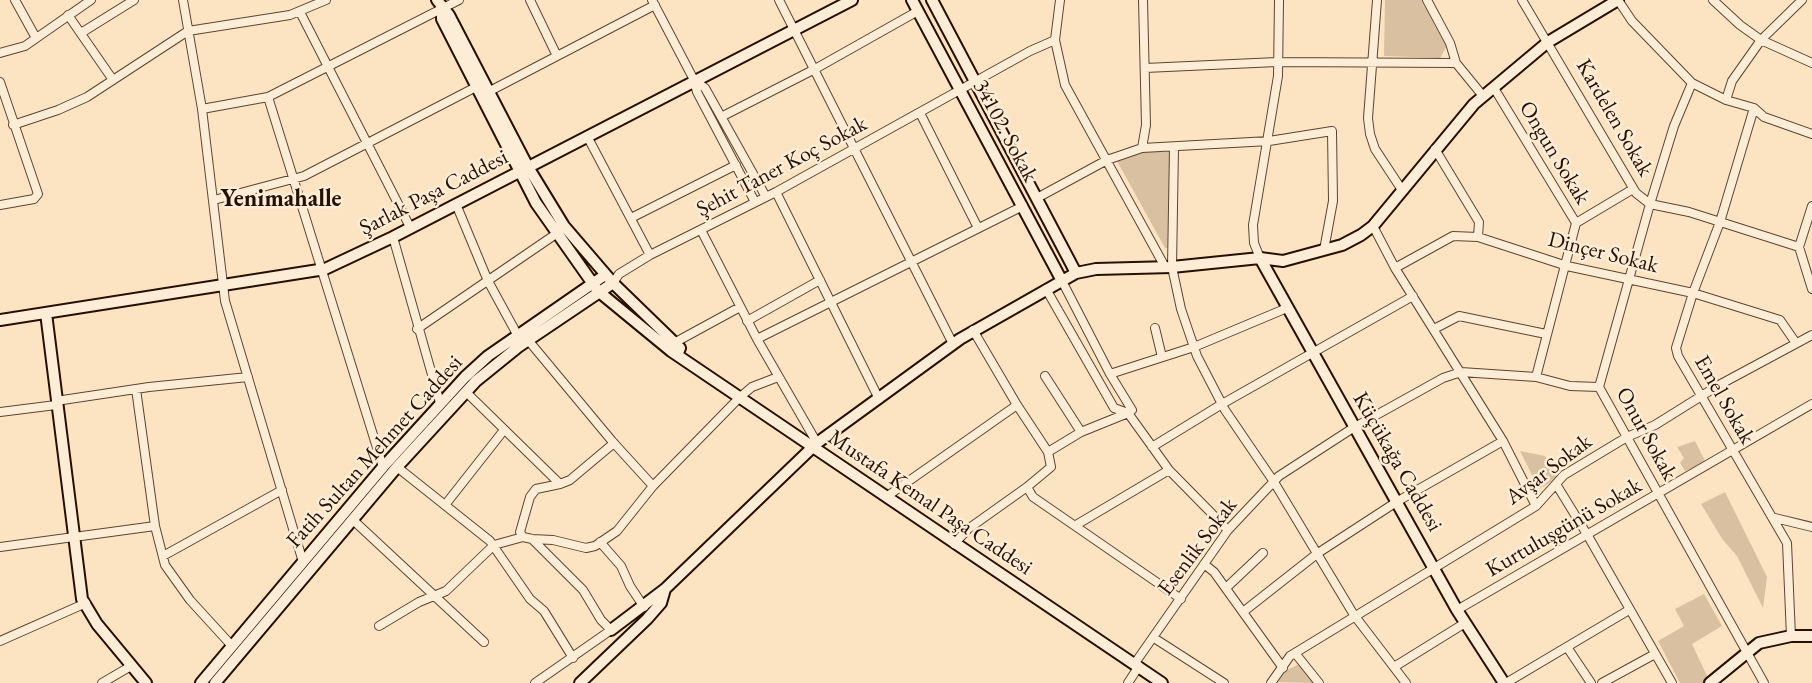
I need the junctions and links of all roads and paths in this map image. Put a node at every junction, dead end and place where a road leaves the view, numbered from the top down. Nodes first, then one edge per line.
1 (15, 0) edge
2 (91, 0) edge
3 (134, 0) edge
4 (183, 0) edge
5 (326, 0) edge
6 (459, 0) edge
7 (530, 0) edge
8 (778, 0) edge
9 (852, 0) edge
10 (912, 0) edge
11 (932, 0) edge
12 (1060, 0) edge
13 (1143, 0) edge
14 (1279, 0) edge
15 (1377, 0) edge
16 (1427, 0) edge
17 (1522, 0) edge
18 (1618, 0) edge
19 (1713, 0) edge
20 (1802, 0) edge
21 (654, 3) edge
22 (439, 5) edge
23 (918, 11) junction
24 (300, 12) junction
25 (68, 15) junction
26 (793, 29) junction
27 (188, 31) junction
28 (81, 33) junction
29 (36, 38) junction
30 (1055, 40) junction
31 (1761, 40) junction
32 (1548, 42) junction
33 (0, 53) edge
34 (557, 56) junction
35 (1277, 62) junction
36 (1374, 62) junction
37 (1456, 63) junction
38 (1812, 63) edge
39 (327, 68) junction
40 (1145, 68) junction
41 (815, 69) junction
42 (113, 80) junction
43 (694, 80) junction
44 (977, 81) junction
45 (0, 82) edge
46 (1692, 83) junction
47 (476, 87) junction
48 (1494, 88) junction
49 (961, 91) junction
50 (488, 92) junction
51 (1484, 96) junction
52 (268, 98) junction
53 (1726, 100) junction
54 (1754, 108) junction
55 (201, 109) junction
56 (920, 113) junction
57 (721, 117) junction
58 (13, 126) junction
59 (1812, 134) edge
60 (588, 136) junction
61 (1269, 141) junction
62 (367, 146) junction
63 (1142, 148) junction
64 (1174, 148) junction
65 (855, 149) junction
66 (1435, 149) junction
67 (1107, 160) junction
68 (736, 165) junction
69 (524, 169) junction
70 (292, 181) junction
71 (1633, 189) junction
72 (1402, 190) junction
73 (776, 192) junction
74 (766, 197) junction
75 (1036, 198) junction
76 (214, 200) junction
77 (755, 202) junction
78 (456, 204) junction
79 (1650, 204) junction
80 (0, 205) edge
81 (1023, 206) junction
82 (1812, 206) edge
83 (630, 218) junction
84 (1720, 222) junction
85 (1576, 223) junction
86 (1372, 226) junction
87 (1809, 226) edge
88 (410, 227) junction
89 (978, 228) junction
90 (701, 230) junction
91 (556, 234) junction
92 (393, 237) junction
93 (1478, 237) junction
94 (1799, 247) junction
95 (1324, 250) junction
96 (650, 255) junction
97 (1260, 258) junction
98 (911, 262) junction
99 (1567, 266) junction
100 (1169, 267) junction
101 (1395, 268) junction
102 (321, 270) junction
103 (1076, 273) junction
104 (612, 277) junction
105 (1629, 279) junction
106 (488, 280) junction
107 (820, 280) junction
108 (1062, 281) junction
109 (224, 285) junction
110 (595, 287) junction
111 (1046, 289) junction
112 (1812, 289) edge
113 (1693, 292) junction
114 (1413, 296) junction
115 (830, 302) junction
116 (740, 307) junction
117 (1287, 308) junction
118 (46, 313) junction
119 (0, 320) edge
120 (747, 321) junction
121 (1155, 328) dead end
122 (417, 329) junction
123 (1434, 329) junction
124 (973, 330) junction
125 (1546, 334) junction
126 (1812, 335) edge
127 (523, 338) junction
128 (757, 339) junction
129 (1796, 343) junction
130 (953, 344) junction
131 (1194, 347) junction
132 (676, 348) junction
133 (1312, 352) junction
134 (1162, 357) junction
135 (1461, 372) junction
136 (1110, 375) junction
137 (248, 376) junction
138 (1045, 376) dead end
139 (778, 377) junction
140 (1536, 377) junction
141 (1599, 387) junction
142 (136, 389) junction
143 (465, 393) junction
144 (1703, 396) junction
145 (740, 397) junction
146 (879, 399) junction
147 (56, 403) junction
148 (440, 403) junction
149 (1222, 404) junction
150 (1812, 404) edge
151 (1017, 405) junction
152 (0, 412) edge
153 (1128, 413) junction
154 (1353, 429) junction
155 (504, 430) junction
156 (1081, 432) junction
157 (1627, 437) junction
158 (1503, 441) junction
159 (614, 443) junction
160 (816, 446) junction
161 (1152, 447) junction
162 (1048, 452) junction
163 (1733, 452) junction
164 (383, 467) junction
165 (397, 467) junction
166 (1169, 470) junction
167 (1274, 482) junction
168 (560, 484) junction
169 (1556, 484) junction
170 (653, 486) junction
171 (1027, 487) junction
172 (282, 490) junction
173 (1659, 495) junction
174 (885, 497) junction
175 (1398, 501) junction
176 (445, 505) junction
177 (1536, 506) junction
178 (1774, 518) junction
179 (353, 520) junction
180 (1076, 525) junction
181 (155, 526) junction
182 (1812, 526) edge
183 (1228, 530) junction
184 (1588, 536) junction
185 (73, 537) junction
186 (524, 537) junction
187 (532, 539) junction
188 (600, 542) junction
189 (954, 544) junction
190 (494, 545) junction
191 (0, 548) edge
192 (1263, 553) dead end
193 (1318, 553) junction
194 (163, 556) junction
195 (1204, 564) junction
196 (307, 566) junction
197 (1436, 568) junction
198 (1226, 588) junction
199 (665, 589) junction
200 (433, 597) junction
201 (1181, 599) junction
202 (86, 603) junction
203 (644, 607) junction
204 (1457, 610) junction
205 (1629, 610) junction
206 (1244, 612) junction
207 (1354, 615) junction
208 (1465, 624) junction
209 (379, 626) dead end
210 (611, 630) junction
211 (1791, 636) junction
212 (1812, 636) edge
213 (1154, 638) junction
214 (0, 641) edge
215 (484, 642) dead end
216 (232, 646) junction
217 (1567, 647) junction
218 (1747, 652) junction
219 (1295, 653) junction
220 (1655, 654) junction
221 (573, 658) junction
222 (1137, 664) junction
223 (131, 666) junction
224 (1394, 667) junction
225 (1283, 668) junction
226 (102, 683) edge
227 (146, 683) edge
228 (201, 683) edge
229 (215, 683) edge
230 (535, 683) edge
231 (580, 683) edge
232 (1128, 683) edge
233 (1162, 683) edge
234 (1224, 683) edge
235 (1271, 683) edge
236 (1319, 683) edge
237 (1406, 683) edge
238 (1505, 683) edge
239 (1591, 683) edge
240 (1602, 683) edge
241 (1672, 683) edge
242 (1710, 683) edge
243 (1764, 683) edge

1 - 29 street
2 - 25 street
3 - 28 street
4 - 27 street
5 - 24 street
6 - 22 street
7 - 34 street
8 - 26 street
9 - 26 street, Şarlak Paşa Caddesi
10 - 23 street, 34102. Sokak
11 - 44 street, 34102. Sokak
12 - 30 street
13 - 40 street
14 - 35 street
15 - 36 street
16 - 37 street
17 - 32 street, Kardelen Sokak
18 - 32 street
18 - 46 street
19 - 31 street
20 - 31 street
21 - 34 street
21 - 43 street
22 - 39 street
22 - 47 street, Mustafa Kemal Paşa Caddesi
22 - 50 street, Mustafa Kemal Paşa Caddesi
23 - 41 street
23 - 49 street, 34102. Sokak
24 - 27 street
24 - 39 street
25 - 28 street
25 - 29 street
26 - 41 street
26 - 43 street, Şarlak Paşa Caddesi
27 - 42 street
27 - 55 street
28 - 42 street
29 - 33 street
30 - 44 street, Şehit Taner Koç Sokak
30 - 67 street
31 - 38 street
31 - 53 street
32 - 48 street
32 - 71 street, Kardelen Sokak
34 - 50 street
35 - 36 street
35 - 40 street
35 - 61 street
36 - 37 street
36 - 72 street
37 - 51 street
39 - 52 street
39 - 62 street
40 - 63 street
41 - 57 street
41 - 65 street
42 - 58 street
43 - 57 street
43 - 60 street, Şarlak Paşa Caddesi
43 - 68 street
44 - 49 street, Şehit Taner Koç Sokak
44 - 75 street, 34102. Sokak
45 - 58 street
46 - 53 street
46 - 79 street, Onur Sokak
47 - 62 street
47 - 69 street, Mustafa Kemal Paşa Caddesi
48 - 51 street
48 - 85 street, Ongun Sokak
49 - 56 street, Şehit Taner Koç Sokak
49 - 81 street, 34102. Sokak
50 - 69 street, Mustafa Kemal Paşa Caddesi
51 - 66 street
52 - 55 street
52 - 70 street
53 - 54 street
54 - 59 street
54 - 84 street, Emel Sokak
55 - 76 street
56 - 65 street, Şehit Taner Koç Sokak
56 - 89 street
57 - 74 street
58 - 80 street
60 - 69 street, Şarlak Paşa Caddesi
60 - 83 street
61 - 64 street
61 - 95 street
61 - 97 street
62 - 70 street
62 - 88 street
63 - 64 street
63 - 67 street
64 - 100 street
65 - 73 street, Şehit Taner Koç Sokak
65 - 98 street
66 - 72 street
66 - 93 street
67 - 75 street
67 - 100 street
68 - 77 street
68 - 83 street
69 - 78 street, Şarlak Paşa Caddesi
69 - 91 street, Mustafa Kemal Paşa Caddesi
69 - 104 street, Mustafa Kemal Paşa Caddesi
70 - 76 street
70 - 102 street
71 - 79 street, Kardelen Sokak
71 - 85 street
72 - 86 street
73 - 74 street, Şehit Taner Koç Sokak
73 - 107 street
74 - 77 street, Şehit Taner Koç Sokak
75 - 103 street, 34102. Sokak
76 - 109 street
77 - 90 street, Şehit Taner Koç Sokak
78 - 88 street, Şarlak Paşa Caddesi
78 - 106 street
79 - 84 street, Kardelen Sokak
79 - 105 street, Onur Sokak
81 - 89 street
81 - 108 street, 34102. Sokak
82 - 87 street
83 - 96 street
84 - 94 street, Kardelen Sokak
84 - 113 street, Emel Sokak
85 - 99 street, Ongun Sokak
86 - 95 street
86 - 101 street
87 - 94 street
88 - 92 street, Şarlak Paşa Caddesi
89 - 98 street
90 - 96 street, Şehit Taner Koç Sokak
90 - 116 street
91 - 106 street
91 - 110 street, Mustafa Kemal Paşa Caddesi
92 - 102 street, Şarlak Paşa Caddesi
92 - 122 street
93 - 99 street, Dinçer Sokak
93 - 101 street, Dinçer Sokak
94 - 112 street
95 - 97 street
96 - 104 street, Şehit Taner Koç Sokak
97 - 100 street
97 - 117 street, Küçükağa Caddesi
98 - 115 street
98 - 130 street
99 - 105 street, Dinçer Sokak
99 - 125 street, Ongun Sokak
100 - 103 street
100 - 131 street
101 - 114 street
102 - 109 street, Şarlak Paşa Caddesi
102 - 164 street
103 - 108 street
104 - 110 street, Fatih Sultan Mehmet Caddesi
104 - 132 street, Mustafa Kemal Paşa Caddesi
105 - 113 street, Dinçer Sokak
105 - 141 street, Onur Sokak
106 - 122 street
106 - 127 street
107 - 115 street
107 - 120 street
108 - 111 street
108 - 136 street
109 - 118 street, Şarlak Paşa Caddesi
109 - 137 street
110 - 127 street, Fatih Sultan Mehmet Caddesi
110 - 132 street, Mustafa Kemal Paşa Caddesi
111 - 124 street
111 - 153 street
113 - 129 street, Dinçer Sokak
113 - 144 street, Emel Sokak
114 - 123 street
114 - 133 street
115 - 128 street
115 - 146 street
116 - 120 street
116 - 132 street
117 - 131 street
117 - 133 street, Küçükağa Caddesi
118 - 119 street, Şarlak Paşa Caddesi
118 - 147 street
120 - 128 street
121 - 134 street
122 - 148 street
123 - 125 street
123 - 135 street
124 - 130 street
124 - 151 street
125 - 140 street, Ongun Sokak
126 - 129 street, Avşar Sokak
127 - 143 street, Fatih Sultan Mehmet Caddesi
127 - 148 street, Fatih Sultan Mehmet Caddesi
127 - 159 street
128 - 139 street
129 - 144 street, Avşar Sokak
130 - 146 street
131 - 134 street
131 - 149 street
132 - 145 street, Mustafa Kemal Paşa Caddesi
133 - 149 street
133 - 154 street, Küçükağa Caddesi
134 - 136 street
135 - 140 street, Esenlik Sokak
135 - 154 street, Esenlik Sokak
135 - 158 street
136 - 153 street
137 - 142 street
137 - 172 street
138 - 156 street
139 - 145 street
139 - 160 street
140 - 141 street, Esenlik Sokak
141 - 157 street, Onur Sokak
142 - 147 street
142 - 181 street
143 - 155 street
143 - 165 street, Fatih Sultan Mehmet Caddesi
144 - 157 street, Avşar Sokak
144 - 163 street, Emel Sokak
145 - 160 street, Mustafa Kemal Paşa Caddesi
145 - 170 street
146 - 160 street
147 - 152 street
147 - 185 street
148 - 164 street, Fatih Sultan Mehmet Caddesi
149 - 161 street
149 - 167 street
150 - 163 street, Kurtuluşgünü Sokak
151 - 162 street
151 - 174 street
153 - 156 street
153 - 161 street
154 - 167 street, Esenlik Sokak
154 - 175 street, Küçükağa Caddesi
155 - 168 street
155 - 176 street
156 - 162 street
157 - 169 street, Avşar Sokak
157 - 173 street, Onur Sokak
158 - 175 street
158 - 177 street
159 - 168 street
159 - 170 street
160 - 174 street, Mustafa Kemal Paşa Caddesi
160 - 199 street
161 - 166 street
162 - 171 street
163 - 173 street, Kurtuluşgünü Sokak
163 - 178 street, Emel Sokak
164 - 196 street, Fatih Sultan Mehmet Caddesi
165 - 176 street
165 - 179 street, Fatih Sultan Mehmet Caddesi
166 - 180 street
166 - 183 street
167 - 183 street, Esenlik Sokak
167 - 193 street
168 - 186 street
169 - 177 street, Avşar Sokak
169 - 184 street
170 - 188 street
171 - 180 street
171 - 189 street
172 - 194 street
172 - 196 street
173 - 184 street, Kurtuluşgünü Sokak
173 - 218 street, Onur Sokak
174 - 189 street, Mustafa Kemal Paşa Caddesi
175 - 193 street
175 - 197 street, Küçükağa Caddesi
176 - 190 street
177 - 197 street, Avşar Sokak
178 - 182 street
178 - 211 street, Emel Sokak
179 - 196 street, Fatih Sultan Mehmet Caddesi
179 - 200 street
180 - 201 street
181 - 185 street
181 - 194 street
183 - 195 street, Esenlik Sokak
184 - 204 street, Kurtuluşgünü Sokak
184 - 205 street
185 - 191 street
185 - 202 street
186 - 187 street
186 - 190 street
187 - 188 street
187 - 210 street
188 - 203 street
189 - 222 street, Mustafa Kemal Paşa Caddesi
190 - 200 street
190 - 221 street
192 - 198 street
193 - 206 street
193 - 207 street
194 - 216 street
195 - 198 street
195 - 201 street, Esenlik Sokak
196 - 216 street, Fatih Sultan Mehmet Caddesi
196 - 229 street, Fatih Sultan Mehmet Caddesi
197 - 204 street, Küçükağa Caddesi
197 - 207 street, Avşar Sokak
198 - 206 street
199 - 203 street
199 - 231 street
200 - 209 street
200 - 215 street
201 - 213 street, Esenlik Sokak
202 - 214 street
202 - 223 street
203 - 210 street
204 - 208 street, Küçükağa Caddesi
205 - 217 street
205 - 220 street
206 - 225 street
207 - 219 street, Avşar Sokak
207 - 224 street
208 - 224 street
208 - 238 street, Küçükağa Caddesi
210 - 221 street
211 - 212 street
211 - 218 street
213 - 222 street, Esenlik Sokak
213 - 234 street
216 - 228 street, Fatih Sultan Mehmet Caddesi
217 - 238 street
217 - 239 street
218 - 242 street
218 - 243 street, Onur Sokak
219 - 225 street, Avşar Sokak
219 - 236 street
220 - 240 street
220 - 241 street
221 - 230 street
222 - 232 street, Esenlik Sokak
222 - 233 street, Mustafa Kemal Paşa Caddesi
223 - 226 street
223 - 227 street
224 - 237 street
225 - 235 street, Avşar Sokak

